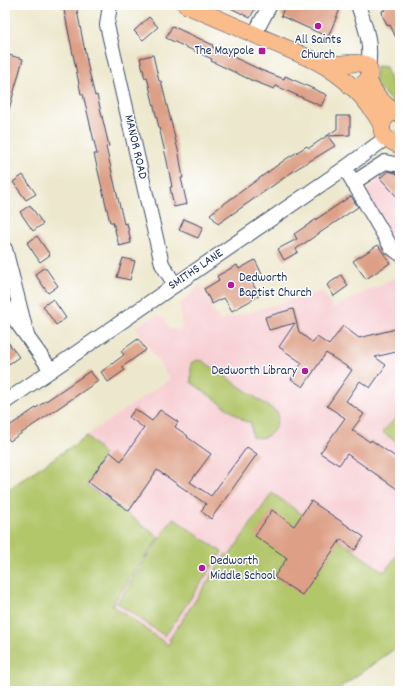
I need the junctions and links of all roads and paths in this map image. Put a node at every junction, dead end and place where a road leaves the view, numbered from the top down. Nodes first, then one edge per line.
1 (110, 5) edge
2 (186, 5) edge
3 (270, 5) edge
4 (358, 5) edge
5 (254, 35) junction
6 (356, 74) junction
7 (398, 112) edge
8 (392, 139) edge
9 (400, 165) edge
10 (345, 168) junction
11 (353, 183) junction
12 (5, 249) edge
13 (400, 254) edge
14 (175, 285) junction
15 (5, 306) edge
16 (27, 335) junction
17 (50, 370) junction
18 (5, 402) edge

1 - 14 street, MANOR ROAD
2 - 5 main road
3 - 5 street
4 - 6 street
5 - 6 main road
6 - 7 main road
6 - 8 main road
7 - 8 main road
8 - 10 street, SMITHS LANE
9 - 11 street
10 - 11 street
10 - 14 street, SMITHS LANE
11 - 13 street
12 - 16 street
14 - 17 street, SMITHS LANE
15 - 16 street
16 - 17 street
17 - 18 street, SMITHS LANE

